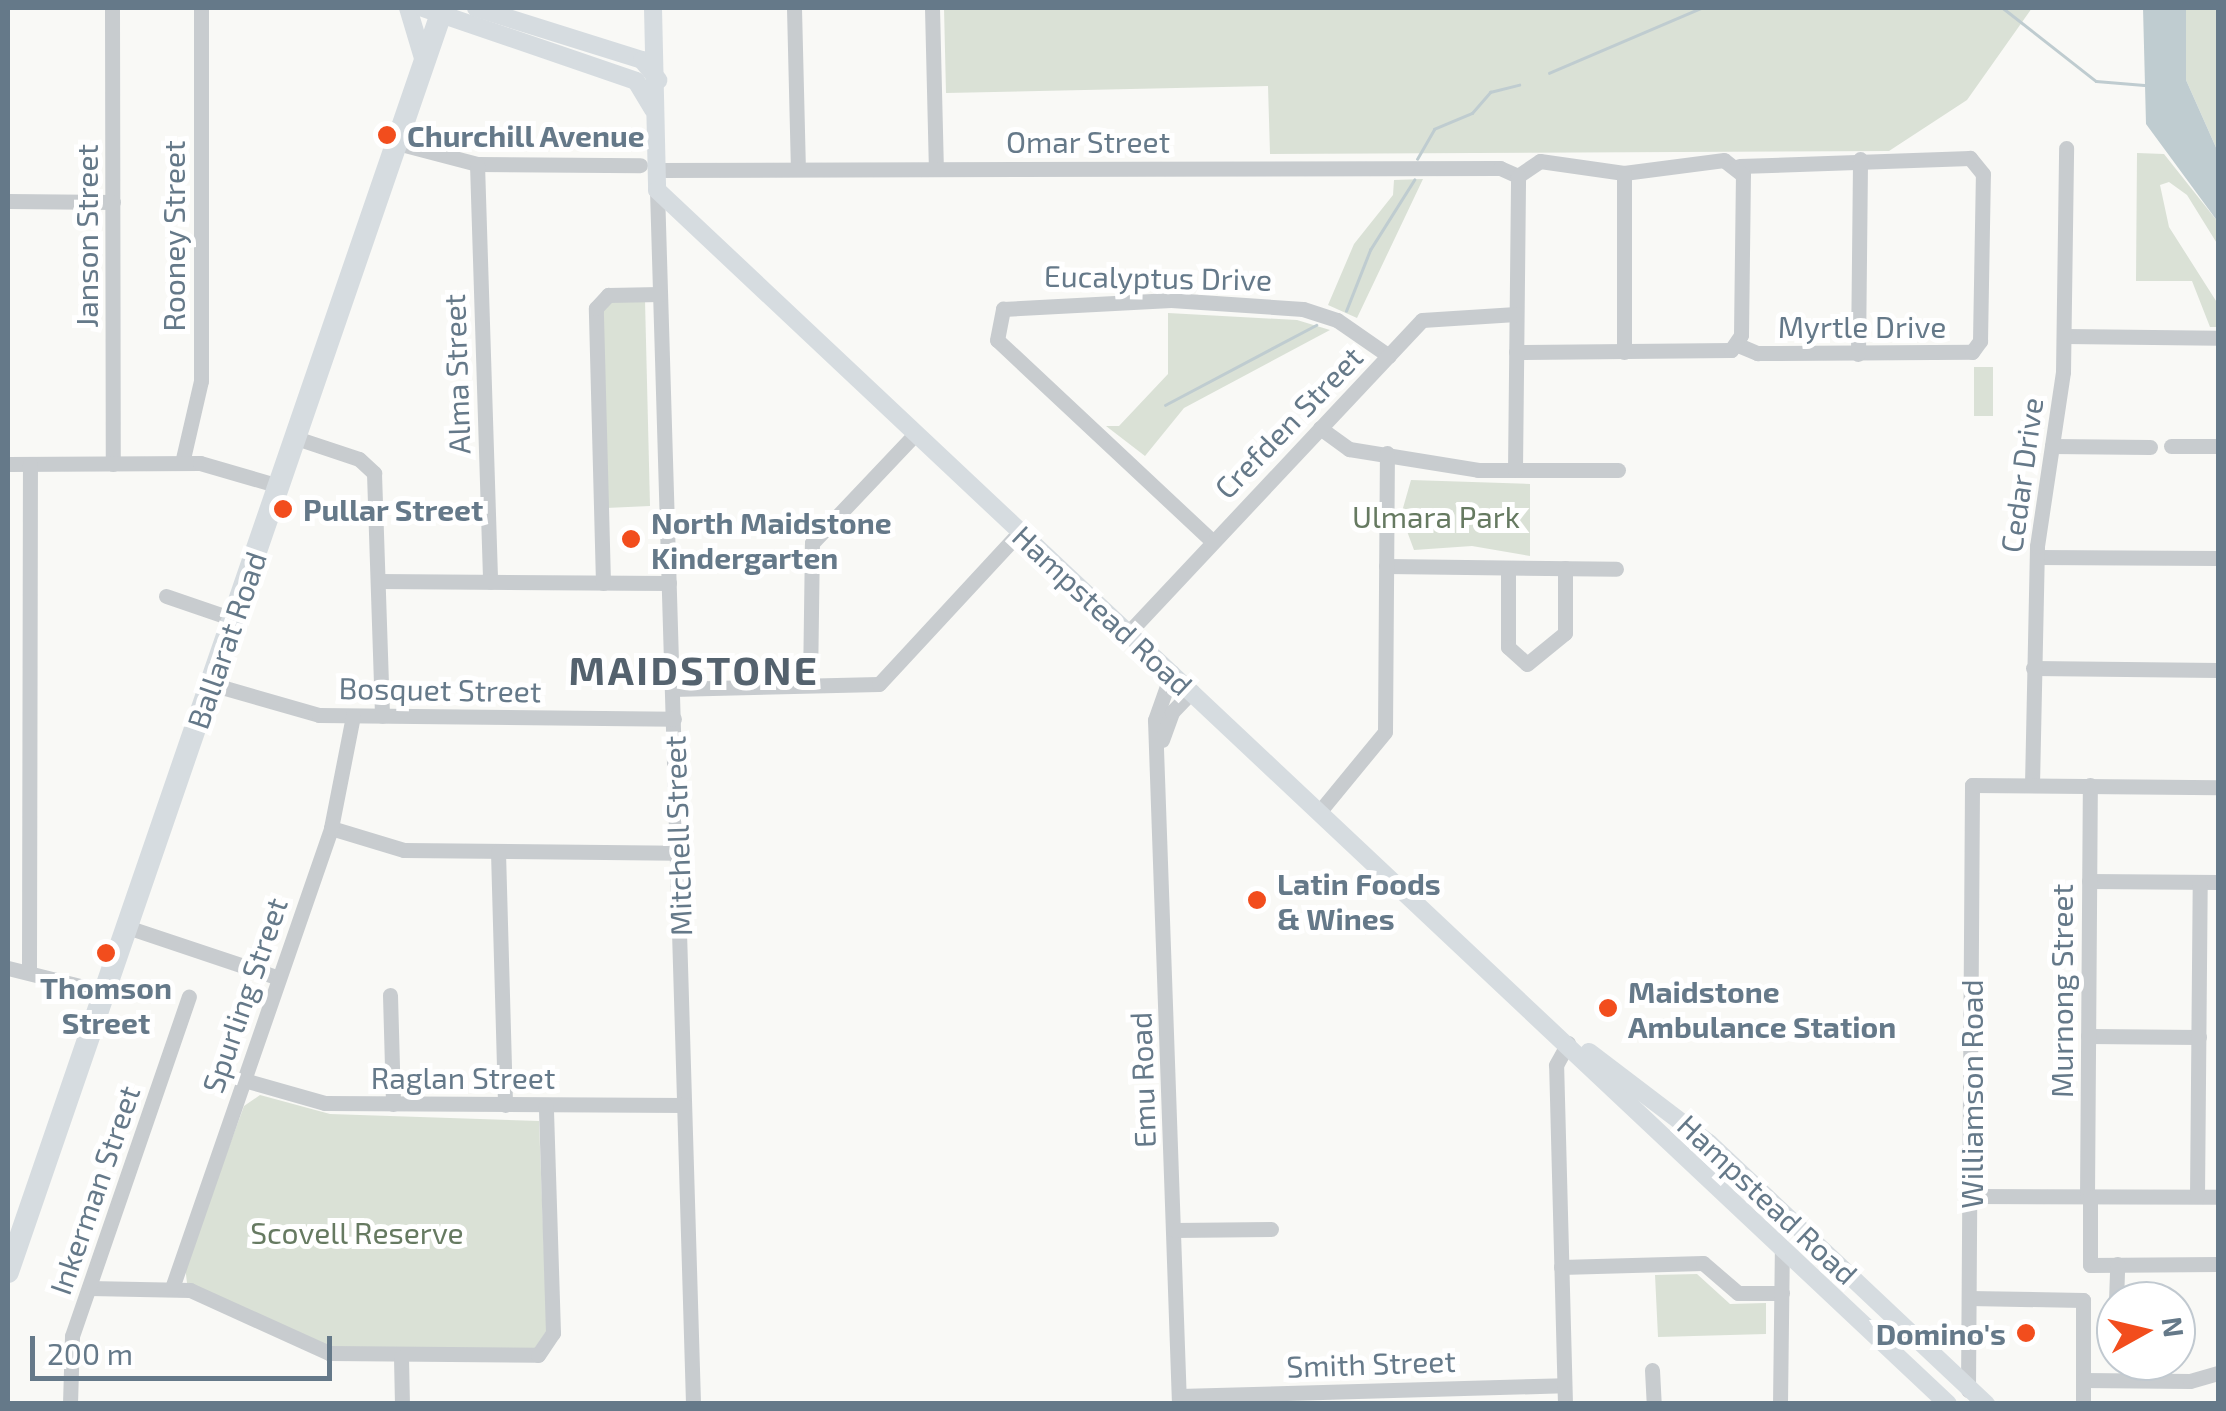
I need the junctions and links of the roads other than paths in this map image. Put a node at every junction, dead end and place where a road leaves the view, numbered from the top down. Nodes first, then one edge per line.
1 (112, 8) edge
2 (200, 8) edge
3 (408, 8) edge
4 (476, 8) edge
5 (794, 8) edge
6 (932, 8) edge
7 (436, 10) edge
8 (654, 14) edge
9 (642, 60) junction
10 (424, 68) junction
11 (625, 77) junction
12 (658, 81) junction
13 (397, 143) junction
14 (2066, 148) dead end
15 (656, 150) junction
16 (1860, 158) junction
17 (477, 164) junction
18 (1740, 166) junction
19 (648, 167) junction
20 (798, 168) junction
21 (936, 168) junction
22 (1624, 173) junction
23 (1518, 176) junction
24 (657, 190) junction
25 (8, 201) edge
26 (113, 202) junction
27 (694, 226) junction
28 (659, 238) junction
29 (660, 294) junction
30 (1516, 314) junction
31 (2065, 336) junction
32 (2218, 338) edge
33 (1738, 345) junction
34 (1516, 352) junction
35 (1624, 352) junction
36 (1858, 354) junction
37 (1388, 356) junction
38 (1320, 428) junction
39 (916, 434) junction
40 (296, 438) junction
41 (2052, 446) junction
42 (2171, 446) dead end
43 (2218, 446) edge
44 (1387, 453) junction
45 (182, 463) junction
46 (8, 464) edge
47 (30, 464) junction
48 (113, 464) junction
49 (2133, 465) dead end
50 (1516, 470) junction
51 (1618, 470) dead end
52 (279, 486) junction
53 (1019, 533) junction
54 (1212, 541) junction
55 (2037, 556) junction
56 (2218, 558) edge
57 (1386, 566) junction
58 (1508, 568) junction
59 (1565, 568) junction
60 (1616, 569) dead end
61 (378, 581) junction
62 (490, 582) junction
63 (669, 582) junction
64 (603, 583) junction
65 (166, 596) dead end
66 (234, 619) junction
67 (1129, 632) junction
68 (2033, 668) junction
69 (2218, 670) edge
70 (1172, 672) junction
71 (211, 684) junction
72 (810, 684) junction
73 (672, 690) junction
74 (1192, 690) junction
75 (352, 716) junction
76 (382, 716) junction
77 (674, 718) junction
78 (1160, 754) junction
79 (2032, 785) junction
80 (2090, 786) junction
81 (2218, 787) edge
82 (1320, 811) junction
83 (331, 828) junction
84 (498, 852) junction
85 (677, 852) junction
86 (2089, 881) junction
87 (2200, 882) junction
88 (2218, 882) edge
89 (127, 928) junction
90 (8, 968) edge
91 (28, 968) junction
92 (278, 978) junction
93 (104, 992) junction
94 (390, 995) dead end
95 (190, 997) dead end
96 (1552, 1026) junction
97 (2088, 1036) junction
98 (2199, 1037) junction
99 (1568, 1043) junction
100 (244, 1080) junction
101 (393, 1104) junction
102 (505, 1105) junction
103 (546, 1105) junction
104 (684, 1106) junction
105 (1970, 1196) junction
106 (2197, 1196) junction
107 (2218, 1196) edge
108 (2089, 1197) junction
109 (1271, 1229) dead end
110 (1174, 1230) junction
111 (1782, 1249) junction
112 (1799, 1264) junction
113 (2116, 1264) junction
114 (2218, 1264) edge
115 (1560, 1267) junction
116 (8, 1272) edge
117 (2116, 1281) edge
118 (89, 1288) junction
119 (172, 1288) junction
120 (1782, 1293) junction
121 (1970, 1298) junction
122 (401, 1357) junction
123 (1652, 1370) dead end
124 (2083, 1380) junction
125 (2096, 1380) edge
126 (1564, 1385) junction
127 (1435, 1396) edge
128 (1968, 1397) edge
129 (1310, 1398) edge
130 (1179, 1400) edge
131 (70, 1404) edge
132 (402, 1404) edge
133 (693, 1404) edge
134 (1565, 1404) edge
135 (1654, 1404) edge
136 (1780, 1404) edge
137 (1948, 1404) edge
138 (1986, 1404) edge
139 (2083, 1404) edge

1 - 26 street, Janson Street
2 - 45 street, Rooney Street
3 - 10 main road
4 - 9 main road
5 - 20 street
6 - 21 street
7 - 10 highway, Ballarat Road
7 - 11 main road
8 - 9 main road
8 - 12 main road, Mitchell Street
9 - 11 main road
9 - 12 main road
10 - 13 highway, Ballarat Road
11 - 15 main road, Mitchell Street
12 - 15 main road, Mitchell Street
13 - 17 street, Omar Street
13 - 40 highway, Ballarat Road
14 - 31 street, Cedar Drive
15 - 19 main road, Mitchell Street
16 - 18 street, Myrtle Drive
16 - 36 street
16 - 36 street, Myrtle Drive
17 - 19 street, Omar Street
17 - 62 street, Alma Street
18 - 22 street, Myrtle Drive
18 - 33 street
19 - 20 street, Omar Street
19 - 24 main road, Mitchell Street
20 - 21 street, Omar Street
21 - 23 street, Omar Street
22 - 23 street, Myrtle Drive
22 - 35 street
23 - 30 street
24 - 27 main road, Hampstead Road
24 - 28 street, Mitchell Street
25 - 26 street
26 - 48 street, Janson Street
27 - 28 street
27 - 39 main road, Hampstead Road
28 - 29 street, Mitchell Street
29 - 63 street, Mitchell Street
29 - 64 street
30 - 34 street
30 - 37 street, Crefden Street
31 - 32 street
31 - 41 street, Cedar Drive
33 - 35 street, Myrtle Drive
33 - 36 street, Myrtle Drive
34 - 35 street, Myrtle Drive
34 - 50 street
37 - 38 street, Crefden Street
37 - 54 street, Eucalyptus Drive
38 - 44 street
38 - 54 street, Crefden Street
39 - 53 main road, Hampstead Road
39 - 72 street
40 - 52 highway, Ballarat Road
40 - 61 street
41 - 49 street
41 - 55 street, Cedar Drive
42 - 43 street
44 - 50 street
44 - 57 street
45 - 48 street
45 - 52 street
46 - 47 street
47 - 48 street
47 - 91 street
50 - 51 street
52 - 66 highway, Ballarat Road
53 - 67 main road, Hampstead Road
53 - 72 street
54 - 67 street, Crefden Street
55 - 56 street
55 - 68 street, Cedar Drive
57 - 58 street
57 - 82 street
58 - 59 street
58 - 59 street
59 - 60 street
61 - 62 street
61 - 76 street
62 - 64 street
63 - 64 street
63 - 73 street, Mitchell Street
65 - 66 street
66 - 71 highway, Ballarat Road
67 - 70 main road, Hampstead Road
68 - 69 street
68 - 79 street, Cedar Drive
70 - 74 main road, Hampstead Road
70 - 78 street, Emu Road
71 - 75 street, Bosquet Street
71 - 89 highway, Ballarat Road
72 - 73 street
73 - 77 street, Mitchell Street
74 - 78 street, Emu Road
74 - 82 main road, Hampstead Road
75 - 76 street, Bosquet Street
75 - 83 street, Spurling Street
76 - 77 street, Bosquet Street
77 - 85 street, Mitchell Street
78 - 110 street, Emu Road
79 - 80 street
79 - 105 street, Williamson Road
80 - 81 street
80 - 86 street, Murnong Street
82 - 96 main road, Hampstead Road
83 - 84 street
83 - 92 street, Spurling Street
84 - 85 street
84 - 102 street
85 - 104 street, Mitchell Street
86 - 87 street
86 - 97 street, Murnong Street
87 - 88 street
87 - 98 street
89 - 92 street
89 - 93 highway, Ballarat Road
90 - 91 street
91 - 93 street
92 - 100 street, Spurling Street
93 - 116 highway, Ballarat Road
94 - 101 street
95 - 118 street, Inkerman Street
96 - 99 main road, Hampstead Road
96 - 128 main road, Hampstead Road
97 - 98 street
97 - 108 street, Murnong Street
98 - 106 street
99 - 111 main road, Hampstead Road
99 - 115 street
100 - 101 street, Raglan Street
100 - 119 street, Spurling Street
101 - 102 street, Raglan Street
102 - 103 street, Raglan Street
103 - 104 street, Raglan Street
103 - 122 street
104 - 133 street, Mitchell Street
105 - 108 street
105 - 121 street, Williamson Road
106 - 107 street
106 - 108 street
108 - 113 street, Murnong Street
109 - 110 street
110 - 130 street, Emu Road
111 - 112 main road, Hampstead Road
111 - 120 street
112 - 120 street
112 - 137 main road, Hampstead Road
113 - 114 street
113 - 117 street
115 - 120 street
115 - 126 street
118 - 119 street
118 - 131 street, Inkerman Street
119 - 122 street
120 - 136 street
121 - 124 street
121 - 128 street, Williamson Road
122 - 132 street
123 - 135 street
124 - 125 street
124 - 139 street
126 - 127 street, Smith Street
126 - 134 street
127 - 129 street, Smith Street
128 - 138 main road, Hampstead Road
129 - 130 street, Smith Street

